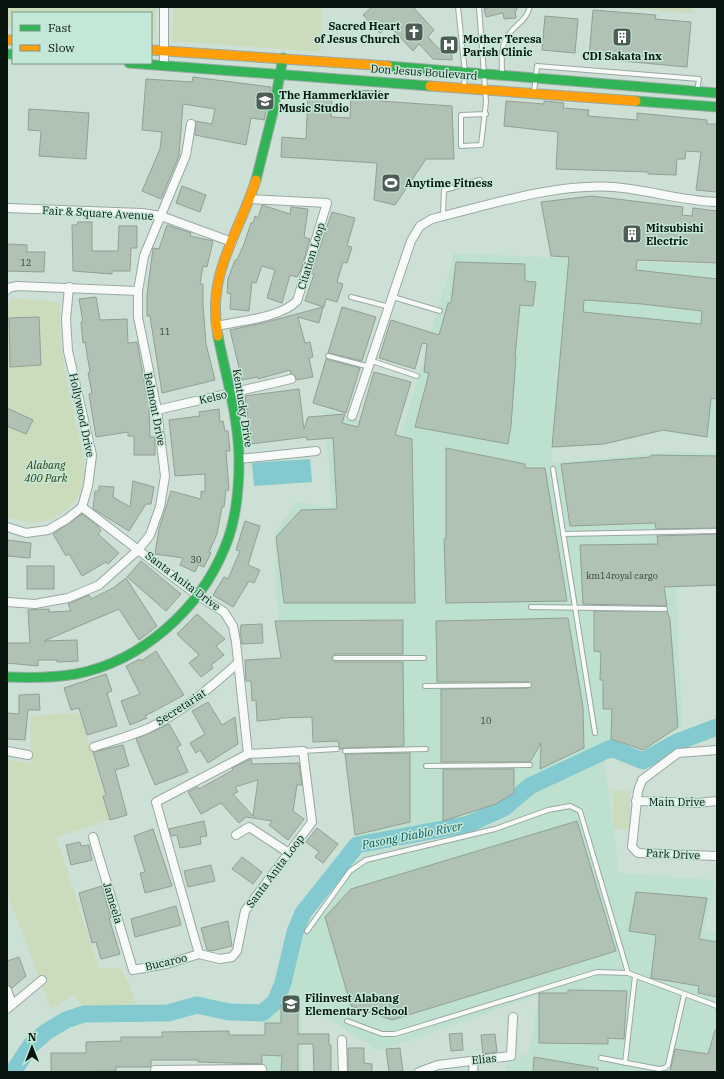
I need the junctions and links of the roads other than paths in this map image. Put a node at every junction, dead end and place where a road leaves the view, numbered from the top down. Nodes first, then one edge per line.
1 (164, 7) edge
2 (458, 7) edge
3 (479, 7) edge
4 (530, 7) edge
5 (152, 50) edge
6 (163, 51) junction
7 (207, 53) junction
8 (283, 58) junction
9 (141, 64) edge
10 (164, 66) junction
11 (206, 69) junction
12 (465, 73) junction
13 (280, 74) junction
14 (486, 74) junction
15 (502, 76) junction
16 (535, 78) junction
17 (464, 87) junction
18 (484, 88) junction
19 (534, 92) junction
20 (717, 94) edge
21 (716, 107) edge
22 (486, 114) junction
23 (191, 124) dead end
24 (480, 180) dead end
25 (249, 199) junction
26 (717, 202) edge
27 (7, 208) edge
28 (161, 216) junction
29 (443, 216) junction
30 (232, 242) junction
31 (69, 287) junction
32 (7, 290) edge
33 (138, 291) junction
34 (351, 297) dead end
35 (393, 297) junction
36 (390, 307) junction
37 (440, 311) dead end
38 (216, 326) junction
39 (328, 356) dead end
40 (371, 364) junction
41 (417, 376) dead end
42 (291, 379) dead end
43 (230, 393) junction
44 (157, 410) junction
45 (352, 416) dead end
46 (316, 451) dead end
47 (239, 459) junction
48 (553, 470) dead end
49 (82, 507) junction
50 (7, 527) edge
51 (717, 531) edge
52 (563, 534) junction
53 (140, 549) junction
54 (198, 594) junction
55 (7, 602) edge
56 (532, 607) dead end
57 (576, 608) junction
58 (665, 609) dead end
59 (335, 658) dead end
60 (424, 658) dead end
61 (238, 663) junction
62 (7, 677) edge
63 (529, 685) dead end
64 (425, 686) dead end
65 (595, 733) dead end
66 (94, 747) dead end
67 (337, 749) dead end
68 (426, 749) dead end
69 (717, 750) edge
70 (7, 751) edge
71 (303, 751) junction
72 (345, 751) dead end
73 (248, 754) junction
74 (28, 755) dead end
75 (530, 765) dead end
76 (426, 766) dead end
77 (636, 801) junction
78 (717, 802) edge
79 (236, 835) dead end
80 (93, 837) dead end
81 (289, 853) junction
82 (717, 856) edge
83 (307, 931) dead end
84 (198, 954) junction
85 (133, 970) joint
86 (628, 973) junction
87 (635, 976) junction
88 (42, 980) dead end
89 (7, 990) edge
90 (684, 995) junction
91 (717, 1006) edge
92 (10, 1007) edge
93 (513, 1017) dead end
94 (347, 1021) dead end
95 (342, 1040) dead end
96 (601, 1058) dead end
97 (474, 1060) junction
98 (625, 1063) junction
99 (262, 1069) dead end
100 (154, 1072) edge
101 (343, 1072) edge
102 (419, 1072) edge
103 (473, 1072) edge

1 - 6 street
2 - 12 lane
3 - 14 lane
4 - 15 lane
5 - 6 street, Don Jesus Boulevard
6 - 7 street, Don Jesus Boulevard
6 - 10 street
7 - 8 street, Don Jesus Boulevard
7 - 11 street
8 - 12 street, Don Jesus Boulevard
8 - 13 street, Kentucky Drive
9 - 10 street, Don Jesus Boulevard
10 - 11 street, Don Jesus Boulevard
11 - 13 street, Don Jesus Boulevard
12 - 14 street, Don Jesus Boulevard
12 - 17 lane
13 - 17 street, Don Jesus Boulevard
13 - 25 street, Kentucky Drive
14 - 15 street, Don Jesus Boulevard
14 - 18 lane
15 - 16 street, Don Jesus Boulevard
16 - 19 lane
16 - 20 street, Don Jesus Boulevard
17 - 18 street, Don Jesus Boulevard
18 - 19 street, Don Jesus Boulevard
18 - 22 lane
19 - 21 street, Don Jesus Boulevard
20 - 21 street
22 - 22 lane
23 - 28 street, Belmont Drive
24 - 29 lane
25 - 30 street, Kentucky Drive
25 - 38 street, Citation Loop
26 - 29 street
27 - 28 street, Fair & Square Avenue
28 - 30 street, Fair & Square Avenue
28 - 33 street, Belmont Drive
29 - 35 street
30 - 38 street, Kentucky Drive
31 - 32 street
31 - 33 street
31 - 49 street, Hollywood Drive
33 - 44 street, Belmont Drive
34 - 36 lane
35 - 36 street
35 - 37 lane
36 - 40 street
38 - 43 street, Kentucky Drive
39 - 40 lane
40 - 41 lane
40 - 45 street
42 - 43 street, Kelso
43 - 44 street, Kelso
43 - 47 street, Kentucky Drive
44 - 53 street, Belmont Drive
46 - 47 street
47 - 54 street, Kentucky Drive
48 - 52 lane
49 - 50 street
49 - 53 street, Santa Anita Drive
51 - 52 lane
52 - 57 lane
53 - 54 street, Santa Anita Drive
53 - 55 street, Belmont Drive
54 - 61 street, Santa Anita Drive
54 - 62 street, Kentucky Drive
56 - 57 lane
57 - 58 lane
57 - 65 lane
59 - 60 lane
61 - 66 street, Secretariat
61 - 73 street, Santa Anita Drive
63 - 64 lane
67 - 71 lane
68 - 72 lane
69 - 77 street
70 - 74 street
71 - 73 street
71 - 81 street, Santa Anita Loop
73 - 84 street
75 - 76 lane
77 - 78 street, Main Drive
77 - 82 street, Park Drive
79 - 81 street
80 - 85 street, Jameela
81 - 84 street, Santa Anita Loop
83 - 86 lane
84 - 85 street, Bucaroo
86 - 87 lane
86 - 94 lane
87 - 90 lane
87 - 98 lane
88 - 92 street
89 - 92 street
90 - 91 lane
90 - 98 lane
93 - 97 street, Elias
95 - 101 street
96 - 98 lane
97 - 102 street, Elias
97 - 103 street
99 - 100 street

